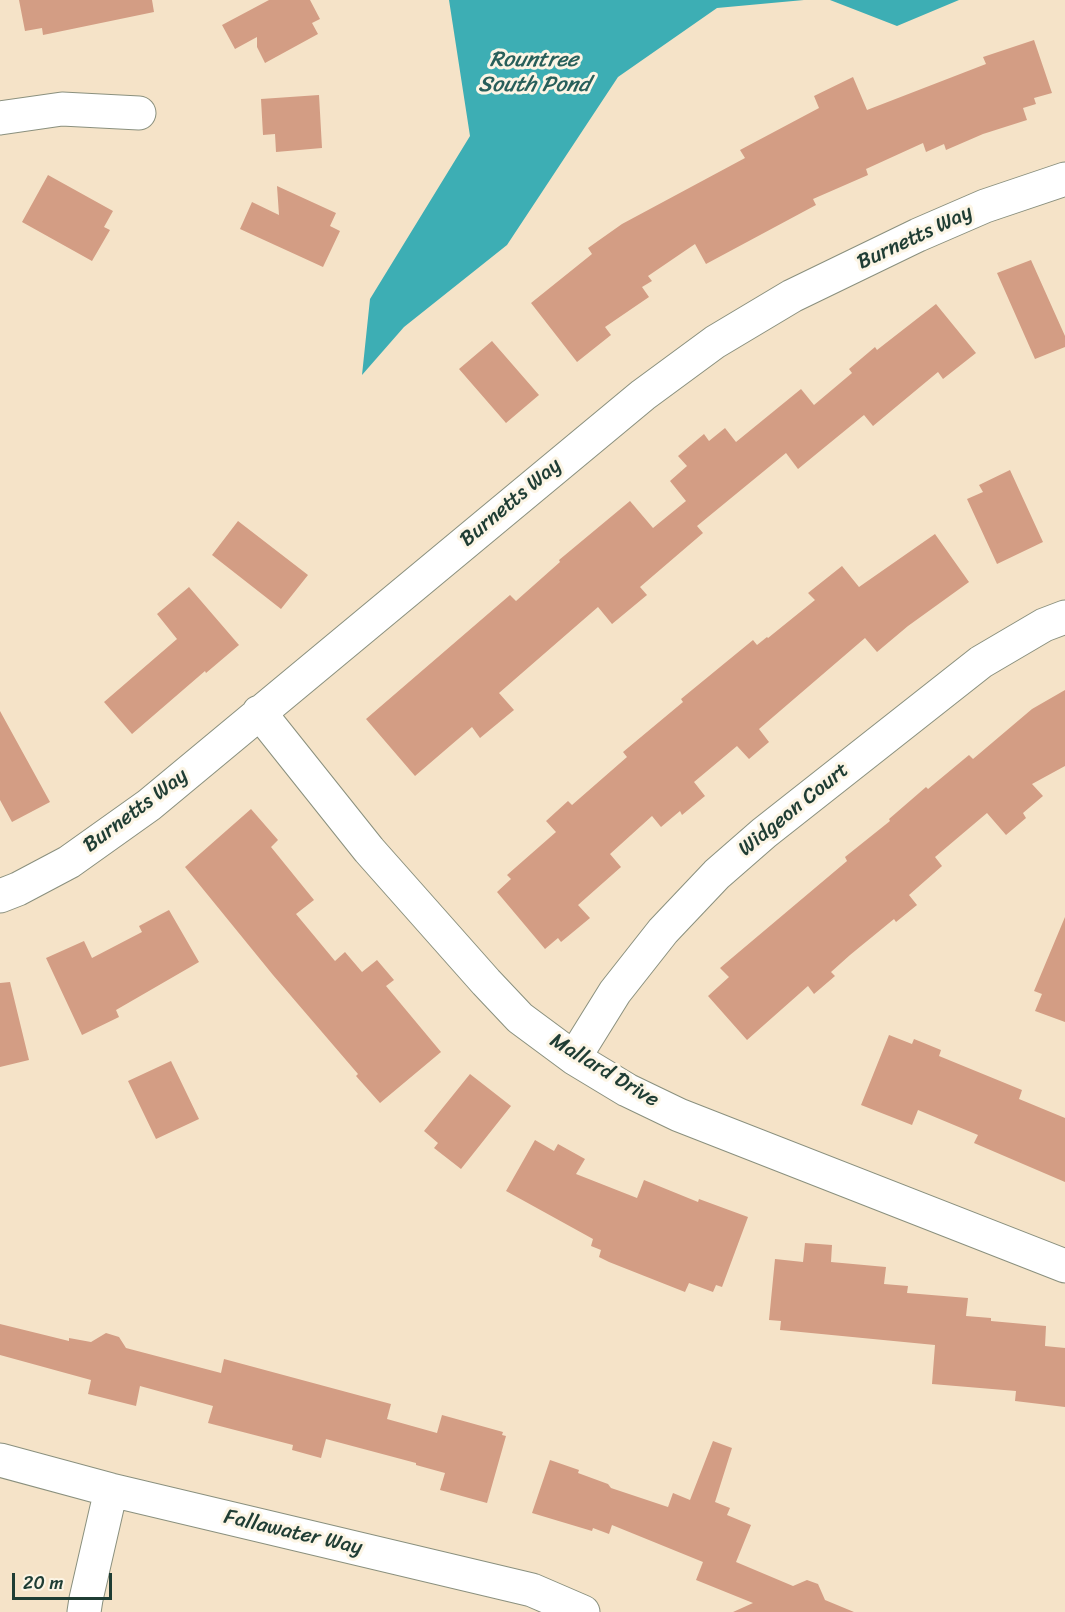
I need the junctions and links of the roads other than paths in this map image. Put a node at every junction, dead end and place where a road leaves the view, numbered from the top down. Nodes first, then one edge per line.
1 (139, 113) dead end
2 (0, 118) edge
3 (1065, 179) edge
4 (1065, 617) edge
5 (259, 712) junction
6 (0, 896) edge
7 (574, 1058) junction
8 (1065, 1266) edge
9 (0, 1460) edge
10 (111, 1490) junction
11 (84, 1612) edge
12 (583, 1612) edge

1 - 2 street
3 - 5 street, Burnetts Way
4 - 7 street, Widgeon Court
5 - 6 street, Burnetts Way
5 - 7 street, Mallard Drive
7 - 8 street, Mallard Drive
9 - 10 street, Fallawater Way
10 - 11 street
10 - 12 street, Fallawater Way

